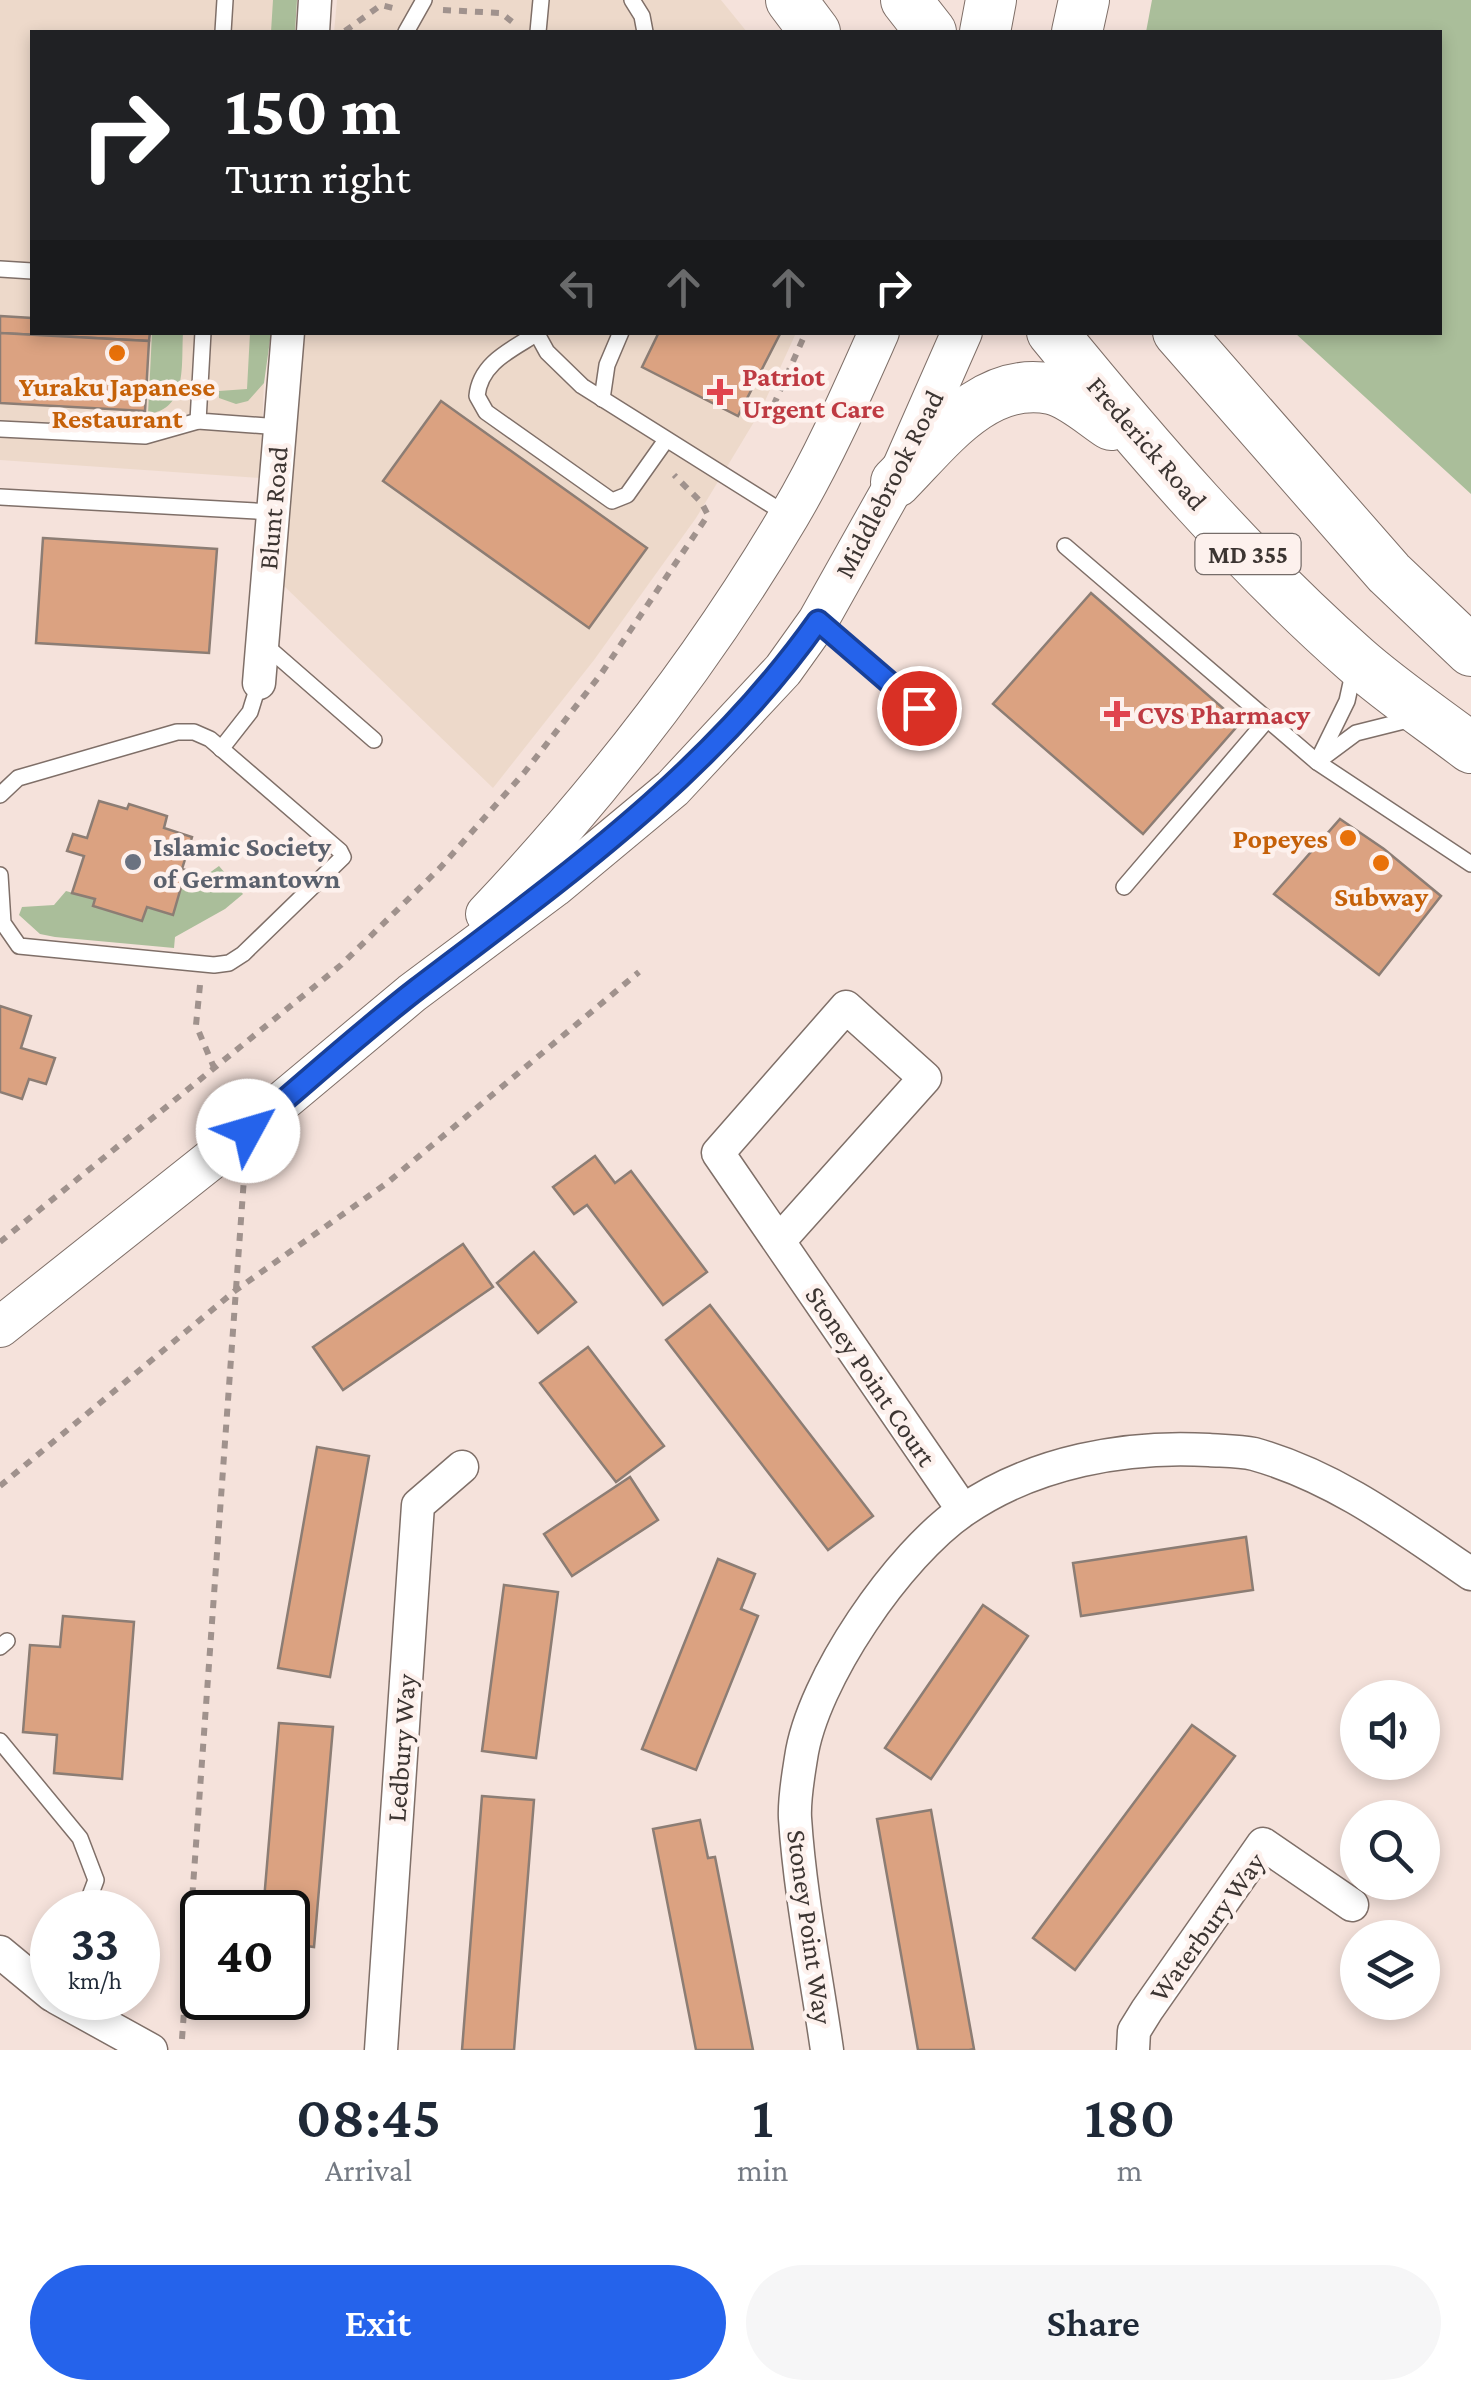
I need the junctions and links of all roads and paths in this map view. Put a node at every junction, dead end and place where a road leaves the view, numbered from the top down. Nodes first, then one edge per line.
1 (225, 0) edge
2 (424, 0) edge
3 (541, 0) edge
4 (632, 0) edge
5 (791, 0) edge
6 (906, 0) edge
7 (991, 0) edge
8 (1084, 0) edge
9 (314, 21) edge
10 (409, 25) edge
11 (223, 30) edge
12 (338, 30) edge
13 (346, 30) edge
14 (517, 30) edge
15 (538, 30) edge
16 (645, 30) edge
17 (814, 30) edge
18 (929, 30) edge
19 (985, 30) edge
20 (1077, 30) edge
21 (0, 269) edge
22 (30, 271) edge
23 (203, 335) edge
24 (288, 335) edge
25 (533, 335) edge
26 (538, 335) edge
27 (620, 335) edge
28 (805, 335) edge
29 (878, 335) edge
30 (961, 335) edge
31 (1055, 335) edge
32 (1181, 335) edge
33 (602, 400) junction
34 (767, 420) dead end
35 (198, 421) junction
36 (280, 427) junction
37 (0, 429) edge
38 (666, 440) junction
39 (1153, 453) junction
40 (896, 482) junction
41 (0, 498) edge
42 (273, 512) junction
43 (708, 515) dead end
44 (789, 516) junction
45 (1065, 546) dead end
46 (818, 621) junction
47 (262, 642) junction
48 (1471, 651) edge
49 (1356, 660) junction
50 (259, 682) joint
51 (919, 708) dead end
52 (1428, 715) junction
53 (1268, 720) junction
54 (374, 740) dead end
55 (1471, 748) edge
56 (221, 749) junction
57 (1317, 762) junction
58 (0, 795) edge
59 (1471, 864) edge
60 (0, 875) edge
61 (1124, 887) dead end
62 (203, 964) junction
63 (639, 972) dead end
64 (412, 993) junction
65 (214, 1070) junction
66 (248, 1131) junction
67 (0, 1242) edge
68 (778, 1242) junction
69 (236, 1290) junction
70 (0, 1327) edge
71 (462, 1466) dead end
72 (0, 1486) edge
73 (963, 1510) junction
74 (1471, 1574) edge
75 (0, 1741) edge
76 (92, 1890) edge
77 (1352, 1905) dead end
78 (0, 1952) edge
79 (30, 1976) edge
80 (99, 2020) edge
81 (151, 2050) edge
82 (182, 2050) edge
83 (381, 2050) edge
84 (827, 2050) edge
85 (1133, 2050) edge

1 - 11 lane
2 - 10 lane
3 - 15 lane
4 - 16 lane
5 - 17 main road
6 - 18 main road
7 - 19 main road
8 - 20 main road
9 - 12 path
10 - 13 path
10 - 14 path
21 - 22 lane
23 - 35 lane
24 - 36 street, Blunt Road
25 - 38 lane
26 - 33 lane
27 - 33 lane
28 - 34 path
29 - 44 street, Middlebrook Road
30 - 40 street, Middlebrook Road
31 - 39 main road, Frederick Road / MD 355
32 - 48 main road, MD 355
33 - 38 lane
35 - 36 lane
35 - 37 lane
36 - 42 street, Blunt Road
38 - 44 lane
39 - 40 main road
39 - 49 main road, Frederick Road / MD 355
40 - 46 street, Middlebrook Road
41 - 42 lane
42 - 47 street, Blunt Road
43 - 65 path
44 - 64 street, Middlebrook Road
45 - 53 lane
46 - 51 lane
46 - 64 street, Middlebrook Road
47 - 50 street, Blunt Road
47 - 54 lane
49 - 52 main road, Frederick Road / MD 355
49 - 57 lane
50 - 56 lane
52 - 55 main road, Frederick Road / MD 355
52 - 57 lane
53 - 57 lane
53 - 61 lane
56 - 58 lane
56 - 62 lane
57 - 59 lane
60 - 62 lane
62 - 65 path
63 - 69 path
64 - 66 street, Middlebrook Road
65 - 67 path
66 - 69 path
66 - 70 street, Middlebrook Road
68 - 68 street, Stoney Point Court
68 - 73 street, Stoney Point Court
69 - 72 path
69 - 82 path
71 - 83 street, Ledbury Way
73 - 74 street, Stoney Point Way
73 - 84 street, Stoney Point Way
75 - 76 lane
77 - 85 street, Waterbury Way
78 - 79 street
80 - 81 street

